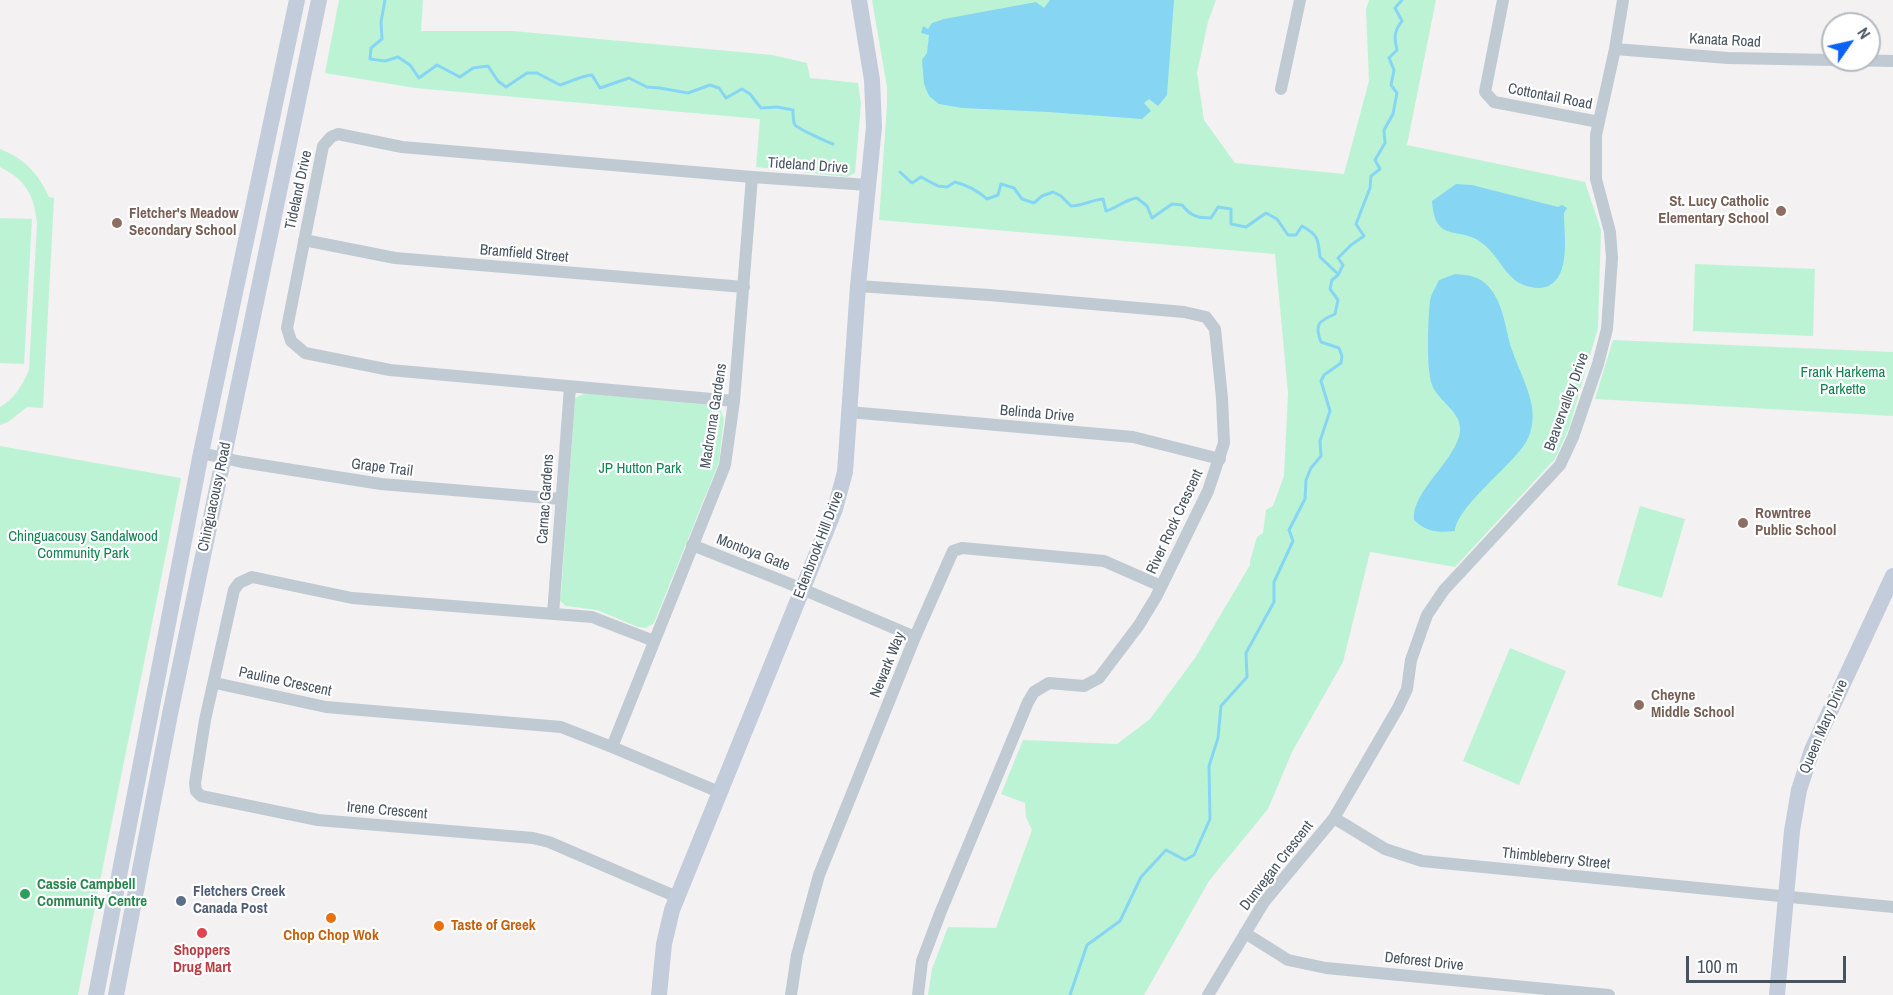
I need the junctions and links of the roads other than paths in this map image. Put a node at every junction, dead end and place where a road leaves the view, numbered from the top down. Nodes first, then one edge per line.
1 (297, 0) edge
2 (319, 0) edge
3 (859, 0) edge
4 (1300, 0) edge
5 (1503, 0) edge
6 (1623, 0) edge
7 (1615, 49) junction
8 (1821, 60) edge
9 (1281, 89) dead end
10 (1599, 122) junction
11 (752, 177) junction
12 (868, 185) junction
13 (304, 240) junction
14 (858, 286) junction
15 (744, 287) junction
16 (570, 387) junction
17 (734, 401) junction
18 (849, 412) junction
19 (201, 453) junction
20 (223, 458) junction
21 (1220, 459) junction
22 (561, 499) junction
23 (692, 545) junction
24 (1893, 576) edge
25 (1161, 586) junction
26 (803, 589) junction
27 (553, 614) junction
28 (915, 637) junction
29 (654, 641) junction
30 (214, 683) junction
31 (612, 747) junction
32 (719, 792) junction
33 (1334, 818) junction
34 (677, 897) junction
35 (1785, 897) junction
36 (1893, 906) edge
37 (1245, 933) junction
38 (96, 995) edge
39 (116, 995) edge
40 (659, 995) edge
41 (791, 995) edge
42 (918, 995) edge
43 (1208, 995) edge
44 (1609, 995) edge
45 (1777, 995) edge

1 - 19 main road, Chinguacousy Road
2 - 20 main road, Chinguacousy Road
3 - 12 main road, Edenbrook Hill Drive
4 - 9 street
5 - 10 street, Cottontail Road
6 - 7 street, Beavervalley Drive
7 - 8 street, Kanata Road
7 - 10 street, Beavervalley Drive
10 - 33 street, Beavervalley Drive
11 - 12 street, Tideland Drive
11 - 13 street, Tideland Drive
11 - 15 street, Madronna Gardens
12 - 14 main road, Edenbrook Hill Drive
13 - 15 street, Bramfield Street
13 - 16 street, Tideland Drive
14 - 18 main road, Edenbrook Hill Drive
14 - 21 street, River Rock Crescent
15 - 17 street, Madronna Gardens
16 - 17 street, Tideland Drive
16 - 22 street, Carnac Gardens
17 - 23 street, Madronna Gardens
18 - 21 street, Belinda Drive
18 - 26 main road, Edenbrook Hill Drive
19 - 20 street, Grape Trail
19 - 38 main road, Chinguacousy Road
20 - 22 street, Grape Trail
20 - 39 main road, Chinguacousy Road
21 - 25 street, River Rock Crescent
22 - 27 street, Carnac Gardens
23 - 26 street, Montoya Gate
23 - 29 street, Madronna Gardens
24 - 35 main road, Queen Mary Drive
25 - 28 street, Newark Way
25 - 42 street, River Rock Crescent
26 - 28 street, Montoya Gate
26 - 32 main road, Edenbrook Hill Drive
27 - 29 street, Pauline Crescent
27 - 30 street, Pauline Crescent
28 - 41 street, Newark Way
29 - 31 street, Madronna Gardens
30 - 31 street, Pauline Crescent
30 - 34 street, Irene Crescent
31 - 32 street, Pauline Crescent
32 - 34 main road, Edenbrook Hill Drive
33 - 35 street, Thimbleberry Street
33 - 37 street, Dunvegan Crescent
34 - 40 main road, Edenbrook Hill Drive
35 - 36 street, Thimbleberry Street
35 - 45 main road, Queen Mary Drive
37 - 43 street, Dunvegan Crescent
37 - 44 street, Deforest Drive

